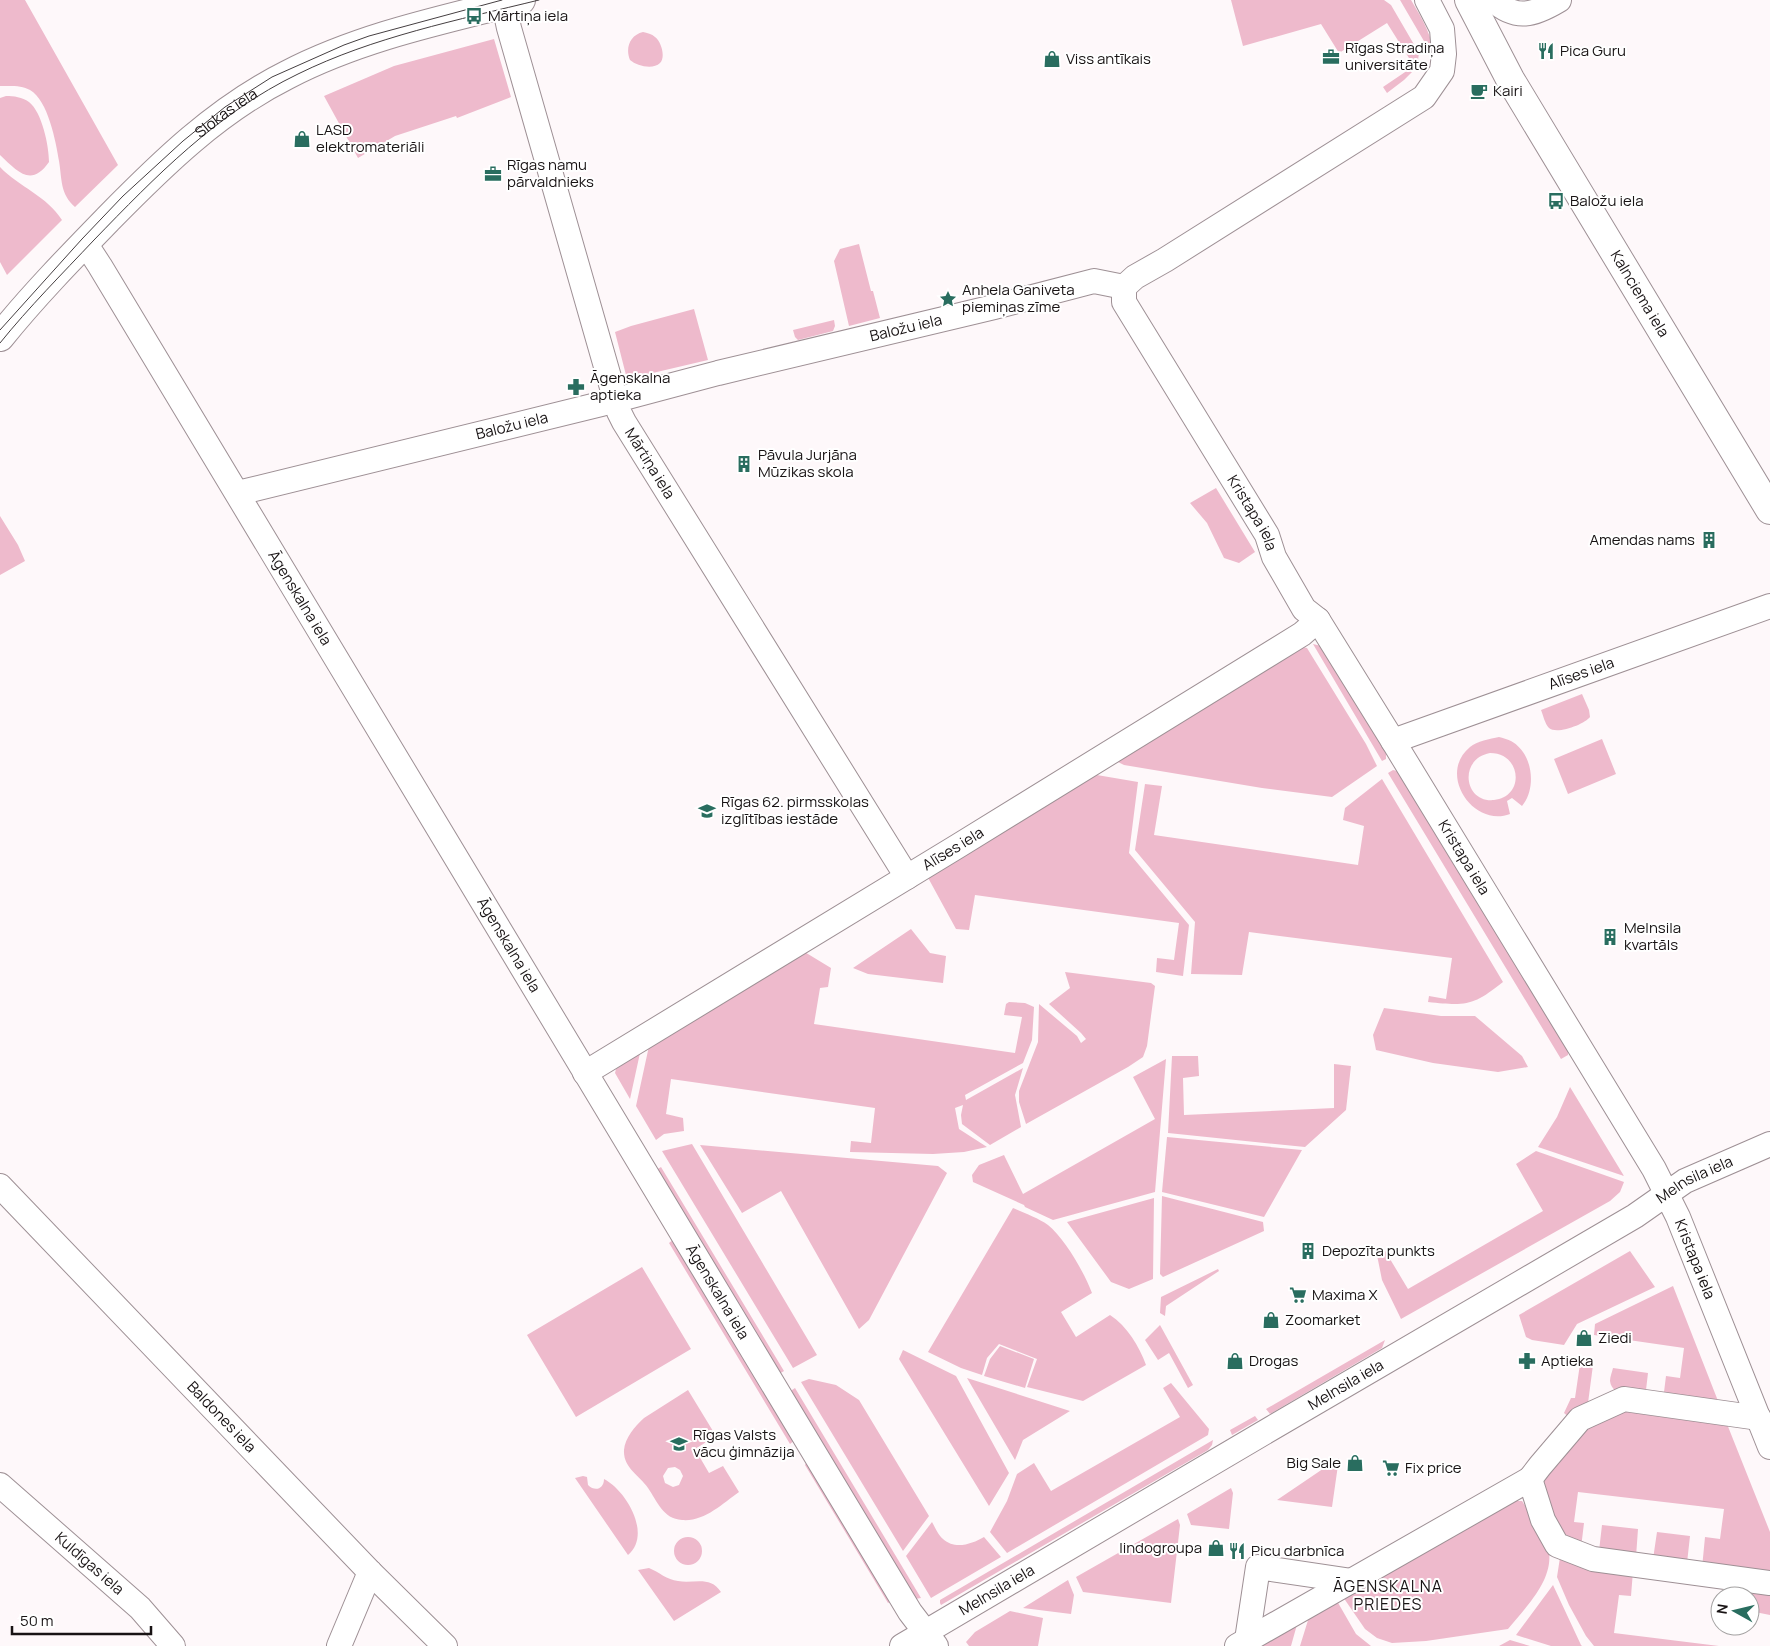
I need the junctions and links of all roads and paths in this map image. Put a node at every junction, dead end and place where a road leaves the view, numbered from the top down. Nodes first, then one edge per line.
1 (1427, 0) edge
2 (1450, 0) edge
3 (1469, 0) edge
4 (1493, 0) edge
5 (1559, 0) edge
6 (509, 1) edge
7 (1510, 79) junction
8 (85, 243) junction
9 (1124, 287) junction
10 (0, 337) edge
11 (615, 400) junction
12 (238, 493) junction
13 (1770, 510) edge
14 (1770, 606) edge
15 (1318, 620) junction
16 (1393, 741) junction
17 (907, 877) junction
18 (585, 1073) junction
19 (1770, 1144) edge
20 (0, 1186) edge
21 (1666, 1194) junction
22 (1759, 1418) junction
23 (1770, 1446) edge
24 (1530, 1479) junction
25 (0, 1485) edge
26 (370, 1572) junction
27 (1352, 1581) junction
28 (1770, 1582) edge
29 (930, 1639) edge
30 (1242, 1643) edge
31 (173, 1646) edge
32 (339, 1646) edge
33 (445, 1646) edge
34 (902, 1646) edge

1 - 9 street
2 - 7 main road, Kalnciema iela
3 - 7 main road, Kalnciema iela
4 - 5 street
6 - 8 main road, Slokas iela
6 - 11 street, Mārtiņa iela
7 - 13 main road, Kalnciema iela
8 - 10 main road, Slokas iela
8 - 12 street, Āgenskalna iela
9 - 11 street, Baložu iela
9 - 15 street, Kristapa iela
11 - 12 street, Baložu iela
11 - 17 street, Mārtiņa iela
12 - 18 street, Āgenskalna iela
14 - 16 street, Alīses iela
15 - 16 street, Kristapa iela
15 - 17 street, Alīses iela
16 - 21 street, Kristapa iela
17 - 18 street, Alīses iela
18 - 29 street, Āgenskalna iela
19 - 21 street, Melnsila iela
20 - 26 street, Baldones iela
21 - 22 street, Kristapa iela
21 - 29 street, Melnsila iela
22 - 23 street, Kristapa iela
22 - 24 street
24 - 27 street
24 - 28 street
25 - 31 street, Kuldīgas iela
26 - 32 street
26 - 33 street, Baldones iela
27 - 30 street
27 - 30 street
29 - 34 street, Melnsila iela

